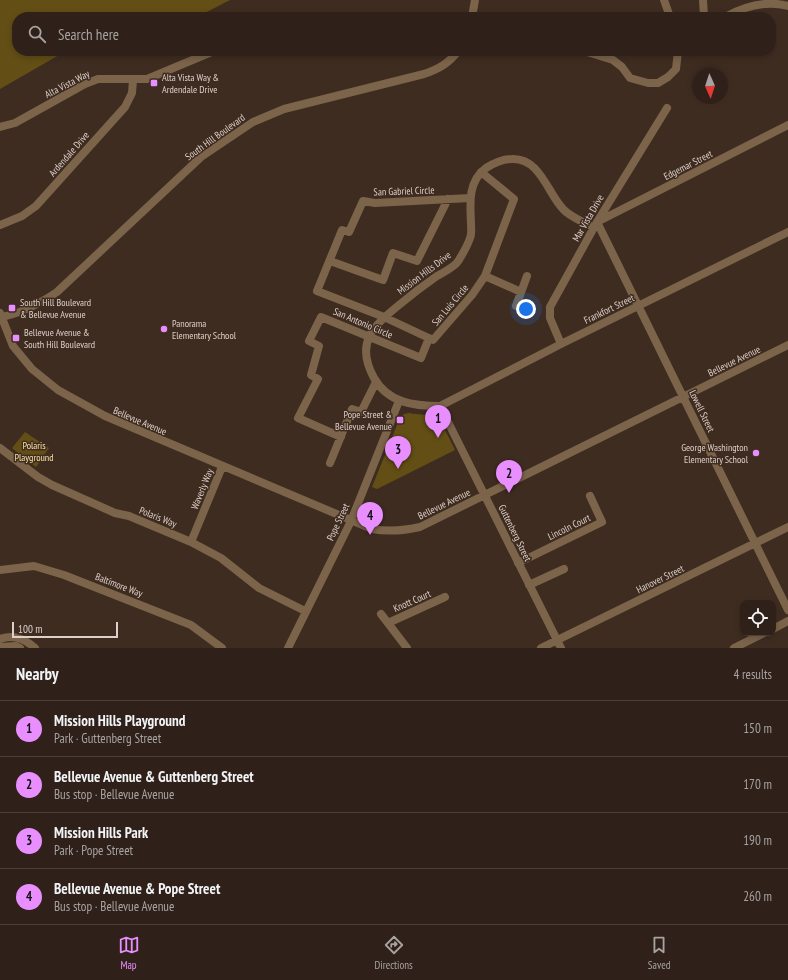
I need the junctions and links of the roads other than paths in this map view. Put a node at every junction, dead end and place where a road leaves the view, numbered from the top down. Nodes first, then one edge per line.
1 (475, 0) edge
2 (664, 0) edge
3 (703, 0) edge
4 (763, 1) edge
5 (788, 6) edge
6 (473, 12) edge
7 (668, 12) edge
8 (704, 12) edge
9 (734, 12) edge
10 (203, 56) edge
11 (454, 56) edge
12 (600, 56) edge
13 (677, 56) edge
14 (133, 80) junction
15 (668, 108) dead end
16 (788, 125) edge
17 (0, 127) edge
18 (481, 172) junction
19 (470, 198) junction
20 (448, 199) junction
21 (0, 225) edge
22 (595, 225) junction
23 (788, 232) edge
24 (330, 261) junction
25 (485, 276) junction
26 (527, 276) dead end
27 (521, 292) junction
28 (516, 306) dead end
29 (639, 306) junction
30 (1, 316) edge
31 (384, 317) junction
32 (368, 336) junction
33 (429, 338) junction
34 (561, 344) junction
35 (788, 346) edge
36 (376, 382) junction
37 (684, 397) junction
38 (399, 401) junction
39 (440, 406) junction
40 (341, 437) junction
41 (0, 448) edge
42 (330, 463) dead end
43 (222, 467) junction
44 (485, 494) junction
45 (590, 496) dead end
46 (351, 521) junction
47 (788, 527) edge
48 (191, 542) junction
49 (755, 543) junction
50 (518, 563) junction
51 (564, 569) dead end
52 (0, 570) edge
53 (530, 585) junction
54 (444, 597) dead end
55 (788, 610) edge
56 (305, 611) junction
57 (381, 614) dead end
58 (788, 621) edge
59 (388, 622) junction
60 (776, 627) edge
61 (758, 636) edge
62 (0, 639) edge
63 (559, 644) edge
64 (0, 648) edge
65 (20, 648) edge
66 (35, 648) edge
67 (222, 648) edge
68 (288, 648) edge
69 (407, 648) edge
70 (541, 648) edge
71 (734, 648) edge

1 - 6 street
2 - 7 street
3 - 8 street
4 - 5 street
4 - 9 street
10 - 14 street, Alta Vista Way
11 - 30 street, South Hill Boulevard
12 - 13 street
14 - 17 street, Alta Vista Way
14 - 21 street, Ardendale Drive
15 - 22 street, Mar Vista Drive
16 - 22 street, Edgemar Street
18 - 19 street, Mission Hills Drive
18 - 22 street, Mission Hills Drive
18 - 25 street, San Luis Circle
19 - 20 street, San Gabriel Circle
19 - 31 street, Mission Hills Drive
20 - 24 street, San Gabriel Circle
20 - 24 street, San Gabriel Circle
22 - 29 street, Lowell Street
22 - 34 street, Mar Vista Drive
23 - 29 street, Frankfort Street
24 - 31 street, San Gabriel Circle
25 - 27 street
25 - 33 street, San Luis Circle
26 - 27 street
27 - 28 street
29 - 34 street, Frankfort Street
29 - 37 street, Lowell Street
30 - 43 street, Bellevue Avenue
31 - 32 street, Mission Hills Drive
31 - 33 street, San Luis Circle
32 - 33 street, San Antonio Circle
32 - 36 street
32 - 40 street, San Antonio Circle
34 - 39 street, Frankfort Street
35 - 37 street, Bellevue Avenue
36 - 38 street
36 - 40 street
37 - 44 street, Bellevue Avenue
37 - 49 street, Lowell Street
38 - 39 street
38 - 46 street, Pope Street
39 - 44 street, Guttenberg Street
40 - 42 street
41 - 48 street, Polaris Way
43 - 46 street, Bellevue Avenue
43 - 48 street, Waverly Way
44 - 46 street, Bellevue Avenue
44 - 50 street, Guttenberg Street
45 - 50 street, Lincoln Court
46 - 56 street, Pope Street
47 - 49 street, Hanover Street
48 - 56 street, Polaris Way
49 - 55 street, Lowell Street
49 - 63 street, Hanover Street
50 - 53 street, Guttenberg Street
51 - 53 street
52 - 67 street, Baltimore Way
53 - 63 street, Guttenberg Street
54 - 59 street, Knott Court
56 - 68 street, Pope Street
57 - 59 street
58 - 60 street
59 - 69 street
61 - 71 street
62 - 66 street
63 - 70 street, Hanover Street
64 - 65 street

